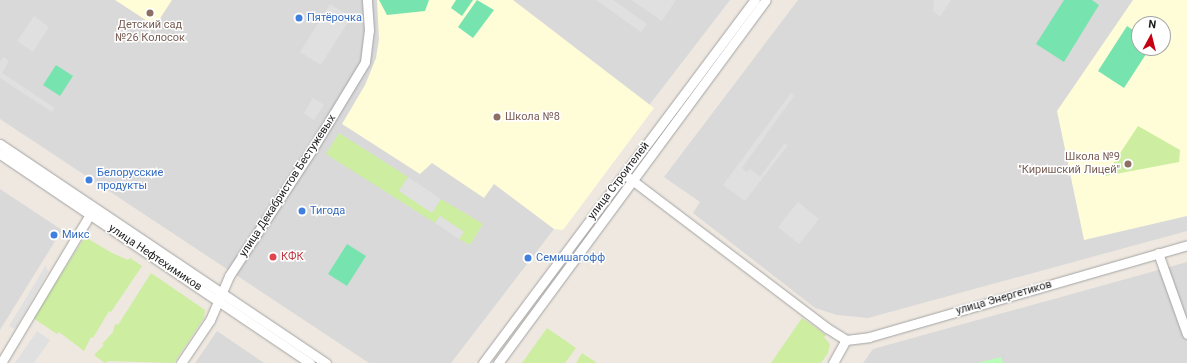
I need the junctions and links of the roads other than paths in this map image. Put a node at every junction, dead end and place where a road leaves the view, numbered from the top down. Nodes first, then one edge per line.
1 (367, 0) edge
2 (755, 0) edge
3 (766, 0) edge
4 (0, 144) edge
5 (0, 154) edge
6 (624, 174) junction
7 (632, 180) junction
8 (90, 214) junction
9 (1187, 245) edge
10 (1158, 253) junction
11 (220, 297) junction
12 (1187, 334) edge
13 (846, 340) junction
14 (1, 363) edge
15 (181, 363) edge
16 (310, 363) edge
17 (326, 363) edge
18 (483, 363) edge
19 (498, 363) edge
20 (833, 363) edge

1 - 11 street, улица Декабристов Бестужевых
2 - 6 street, улица Строителей
3 - 7 street, улица Строителей
4 - 11 street
5 - 8 street, улица Нефтехимиков
6 - 7 street
6 - 18 street, улица Строителей
7 - 13 street
7 - 19 street, улица Строителей
8 - 11 street, улица Нефтехимиков
8 - 14 street
9 - 10 street, улица Энергетиков
10 - 12 street
10 - 13 street, улица Энергетиков
11 - 15 street, улица Декабристов Бестужевых
11 - 16 street, улица Нефтехимиков
11 - 17 street
13 - 20 street

